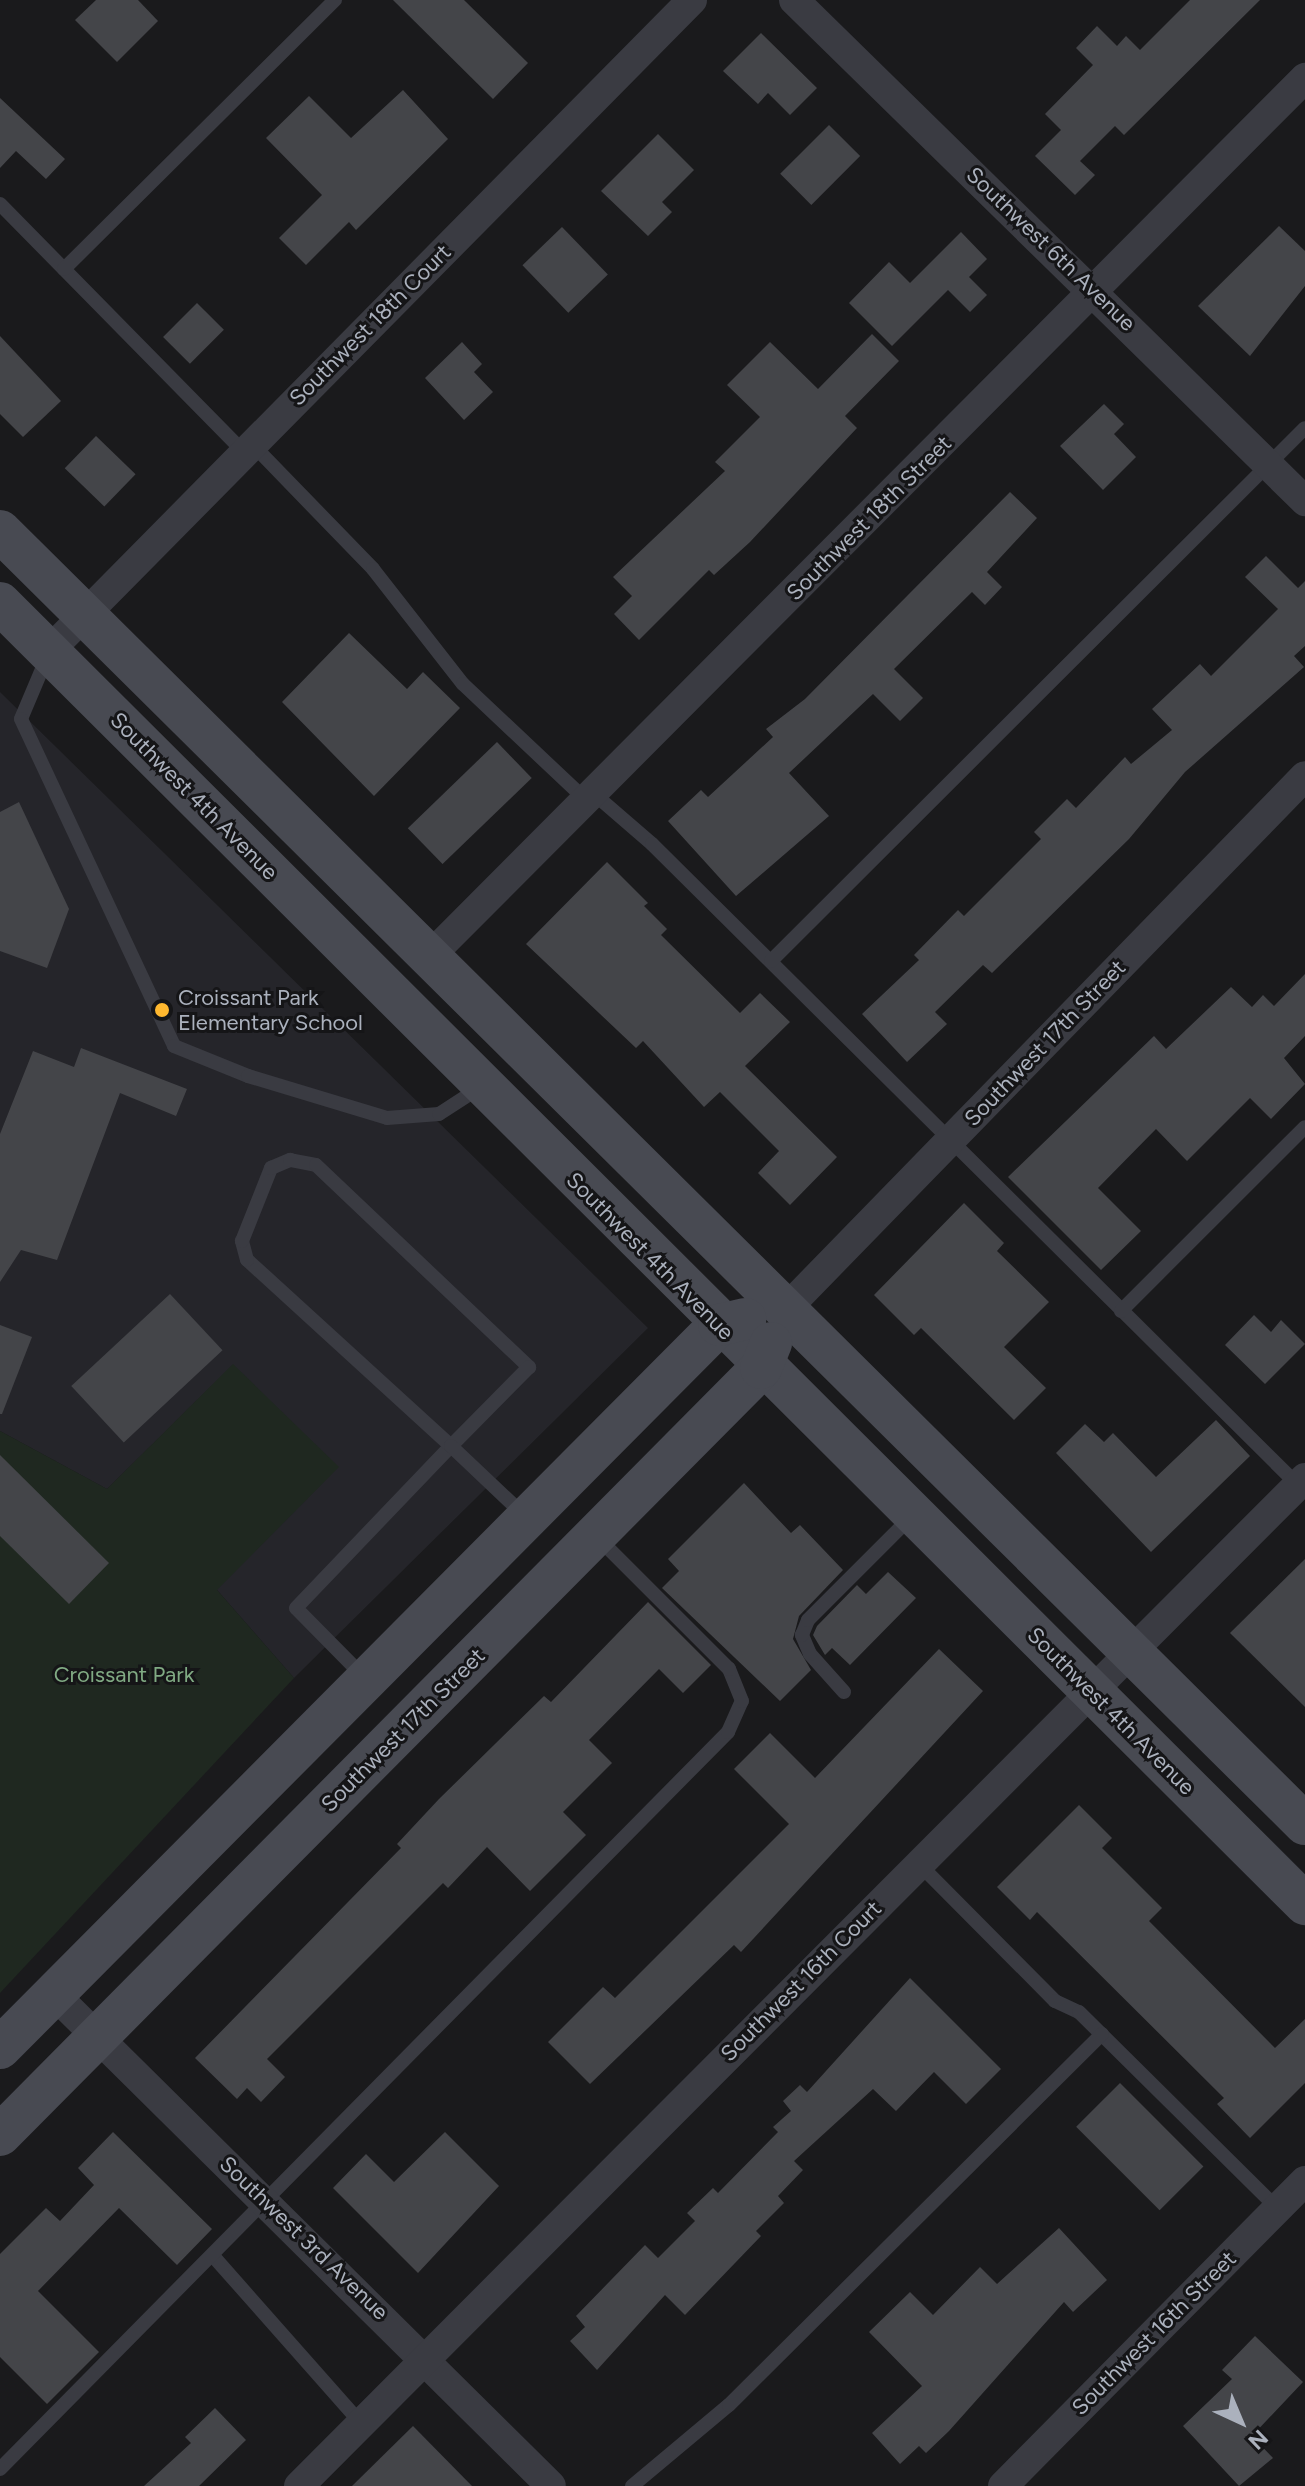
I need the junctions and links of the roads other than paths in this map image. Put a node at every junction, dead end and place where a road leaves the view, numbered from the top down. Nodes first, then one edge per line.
1 (335, 0) edge
2 (692, 0) edge
3 (794, 0) edge
4 (1305, 78) edge
5 (0, 204) edge
6 (64, 269) junction
7 (1095, 292) junction
8 (1305, 428) edge
9 (248, 448) junction
10 (1268, 464) junction
11 (1305, 501) edge
12 (0, 531) edge
13 (0, 603) edge
14 (84, 614) junction
15 (49, 651) junction
16 (1305, 776) edge
17 (589, 797) junction
18 (430, 956) junction
19 (771, 961) junction
20 (482, 1086) junction
21 (1305, 1127) edge
22 (951, 1140) junction
23 (785, 1310) junction
24 (1121, 1311) junction
25 (719, 1325) junction
26 (761, 1368) junction
27 (451, 1446) junction
28 (1302, 1481) edge
29 (912, 1516) junction
30 (527, 1518) junction
31 (595, 1536) junction
32 (1133, 1653) junction
33 (367, 1679) junction
34 (844, 1692) dead end
35 (1092, 1692) junction
36 (1305, 1824) edge
37 (919, 1864) junction
38 (1305, 1904) edge
39 (54, 1994) junction
40 (1102, 2034) junction
41 (100, 2036) junction
42 (0, 2048) edge
43 (0, 2135) edge
44 (1305, 2181) edge
45 (268, 2203) junction
46 (1277, 2208) junction
47 (214, 2257) junction
48 (424, 2356) junction
49 (360, 2422) junction
50 (0, 2469) edge
51 (299, 2486) edge
52 (551, 2486) edge
53 (632, 2486) edge
54 (1003, 2486) edge

1 - 6 lane
2 - 9 street, Southwest 18th Court
3 - 7 street, Southwest 6th Avenue
4 - 7 street, Southwest 18th Street
5 - 6 lane
6 - 9 lane
7 - 10 street, Southwest 6th Avenue
7 - 17 street, Southwest 18th Street
8 - 10 lane
9 - 14 street, Southwest 18th Court
9 - 17 lane
10 - 11 street, Southwest 6th Avenue
10 - 19 lane
12 - 14 main road
13 - 15 main road, Southwest 4th Avenue
14 - 15 street, Southwest 18th Court
14 - 18 main road
15 - 20 main road, Southwest 4th Avenue
15 - 20 lane
16 - 22 street, Southwest 17th Street
17 - 18 street, Southwest 18th Street
17 - 19 lane
18 - 23 main road
19 - 22 lane
20 - 25 main road, Southwest 4th Avenue
21 - 24 lane
22 - 23 street, Southwest 17th Street
22 - 24 lane
23 - 25 main road
23 - 26 main road, Southwest 17th Street
23 - 32 main road
24 - 28 lane
25 - 26 main road, Southwest 4th Avenue
25 - 30 main road
26 - 29 main road, Southwest 4th Avenue
26 - 31 main road, Southwest 17th Street
27 - 27 lane
27 - 30 lane
27 - 33 lane
28 - 32 street, Southwest 16th Court
29 - 34 lane
29 - 35 main road, Southwest 4th Avenue
30 - 33 main road
31 - 41 main road, Southwest 17th Street
31 - 45 lane
32 - 35 street, Southwest 16th Court
32 - 36 main road
33 - 39 main road
35 - 37 street, Southwest 16th Court
35 - 38 main road, Southwest 4th Avenue
37 - 40 lane
37 - 48 street, Southwest 16th Court
39 - 41 street, Southwest 3rd Avenue
39 - 42 main road
40 - 46 lane
40 - 53 lane
41 - 43 main road, Southwest 17th Street
41 - 45 street, Southwest 3rd Avenue
44 - 46 street, Southwest 16th Street
45 - 47 lane
45 - 48 street, Southwest 3rd Avenue
46 - 54 street, Southwest 16th Street
47 - 49 lane
47 - 50 lane
48 - 49 street, Southwest 16th Court
48 - 52 street, Southwest 3rd Avenue
49 - 51 street, Southwest 16th Court

